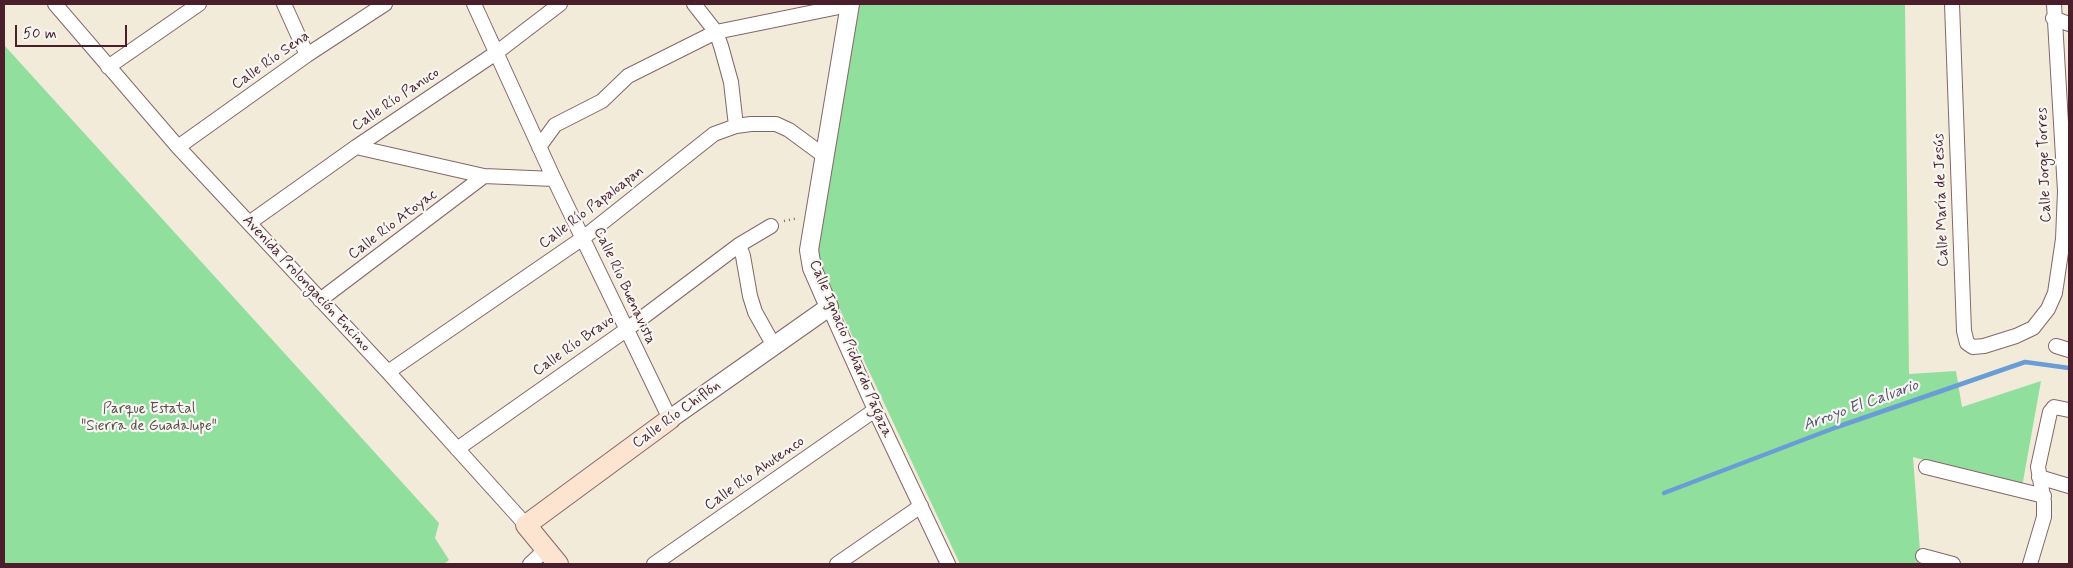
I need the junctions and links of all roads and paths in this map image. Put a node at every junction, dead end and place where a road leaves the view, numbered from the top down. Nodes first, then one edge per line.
1 (55, 4) edge
2 (199, 4) edge
3 (284, 4) edge
4 (385, 4) edge
5 (474, 4) edge
6 (560, 4) edge
7 (694, 4) edge
8 (1952, 4) edge
9 (2054, 4) edge
10 (850, 5) edge
11 (2054, 18) junction
12 (2069, 24) edge
13 (716, 32) junction
14 (496, 54) junction
15 (307, 55) junction
16 (108, 68) junction
17 (736, 126) junction
18 (356, 146) junction
19 (178, 147) junction
20 (539, 147) junction
21 (823, 155) junction
22 (484, 176) junction
23 (554, 180) junction
24 (814, 215) junction
25 (248, 223) junction
26 (771, 226) joint
27 (583, 238) junction
28 (738, 245) junction
29 (320, 300) junction
30 (829, 307) junction
31 (626, 330) junction
32 (2016, 336) joint
33 (774, 346) junction
34 (388, 372) junction
35 (875, 410) junction
36 (2069, 410) edge
37 (670, 419) junction
38 (457, 449) junction
39 (1926, 467) dead end
40 (2038, 477) junction
41 (2069, 486) edge
42 (2044, 496) junction
43 (921, 506) junction
44 (526, 525) junction
45 (552, 556) edge
46 (1923, 556) dead end
47 (530, 564) edge
48 (654, 564) edge
49 (837, 564) edge
50 (948, 564) edge
51 (1953, 564) edge
52 (2030, 564) edge

1 - 16 street, Avenida Prolongación Encino
2 - 16 street
3 - 15 street
4 - 15 street, Calle Río Sena
5 - 14 street, Calle Río Buenavista
6 - 14 street, Calle Río Panuco
7 - 13 street
8 - 32 street, Calle María de Jesús
9 - 11 street, Calle Jorge Torres
10 - 13 street
10 - 21 street, Calle Ignacio Pichardo Pagaza
11 - 12 street
11 - 32 street, Calle Jorge Torres
13 - 17 street
13 - 20 street
14 - 18 street, Calle Río Panuco
14 - 20 street, Calle Río Buenavista
15 - 19 street, Calle Río Sena
16 - 19 street, Avenida Prolongación Encino
17 - 21 street, Calle Río Papaloapan
17 - 27 street, Calle Río Papaloapan
18 - 22 street
18 - 25 street, Calle Río Panuco
19 - 25 street, Avenida Prolongación Encino
20 - 23 street, Calle Río Buenavista
21 - 24 street, Calle Ignacio Pichardo Pagaza
22 - 23 street
22 - 29 street, Calle Río Atoyac
23 - 27 street, Calle Río Buenavista
24 - 26 path
24 - 30 street, Calle Ignacio Pichardo Pagaza
25 - 29 street, Avenida Prolongación Encino
26 - 28 street, Calle Río Bravo
27 - 31 street, Calle Río Buenavista
27 - 34 street, Calle Río Papaloapan
28 - 31 street, Calle Río Bravo
28 - 33 street
29 - 34 street, Avenida Prolongación Encino
30 - 33 street, Calle Río Chiflón
30 - 35 street, Calle Ignacio Pichardo Pagaza
31 - 37 street, Calle Río Buenavista
31 - 38 street, Calle Río Bravo
33 - 37 street, Calle Río Chiflón
34 - 38 street, Avenida Prolongación Encino
35 - 43 street, Calle Ignacio Pichardo Pagaza
35 - 48 street, Calle Río Ahutenco
36 - 40 street
37 - 44 main road, Calle Río Chiflón
38 - 44 street, Avenida Prolongación Encino
39 - 42 street
40 - 41 street
40 - 42 street
42 - 52 street
43 - 49 street
43 - 50 street, Calle Ignacio Pichardo Pagaza
44 - 45 main road, Avenida Prolongación Encino
45 - 47 street
46 - 51 street

